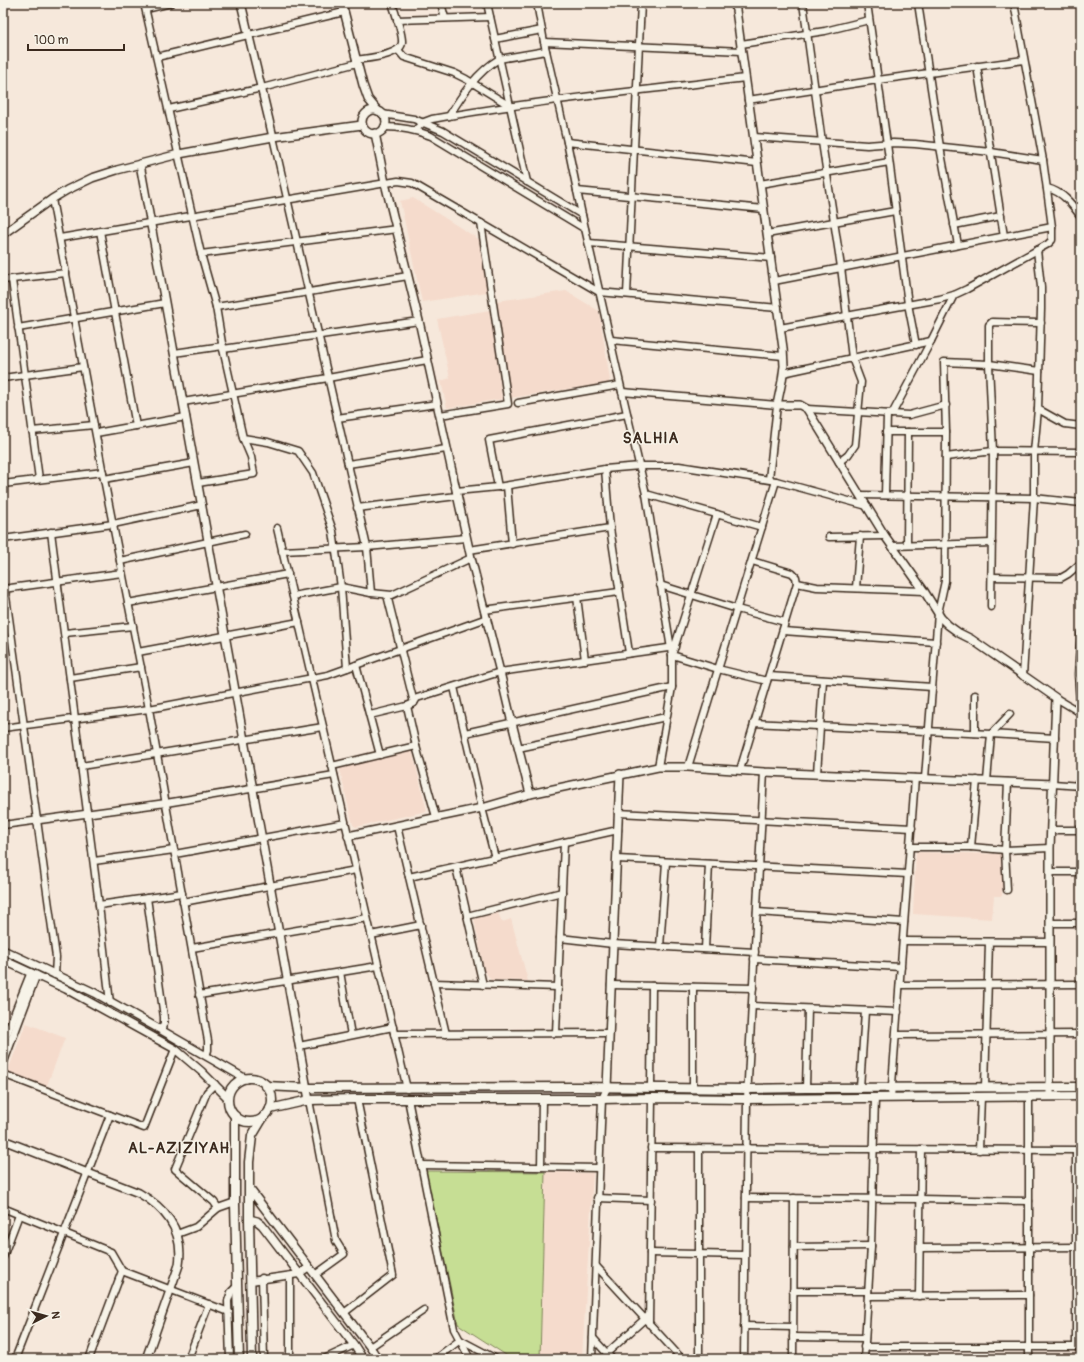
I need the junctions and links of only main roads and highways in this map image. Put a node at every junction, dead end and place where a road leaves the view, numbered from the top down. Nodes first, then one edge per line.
1 (266, 1086) junction
2 (1081, 1087) edge
3 (1081, 1096) edge
4 (270, 1109) junction
5 (235, 1116) junction
6 (264, 1116) junction
7 (239, 1359) edge
8 (252, 1359) edge

1 - 2 main road
1 - 4 main road
1 - 5 main road
3 - 4 main road
4 - 6 main road
5 - 6 main road
5 - 7 main road
6 - 8 main road

